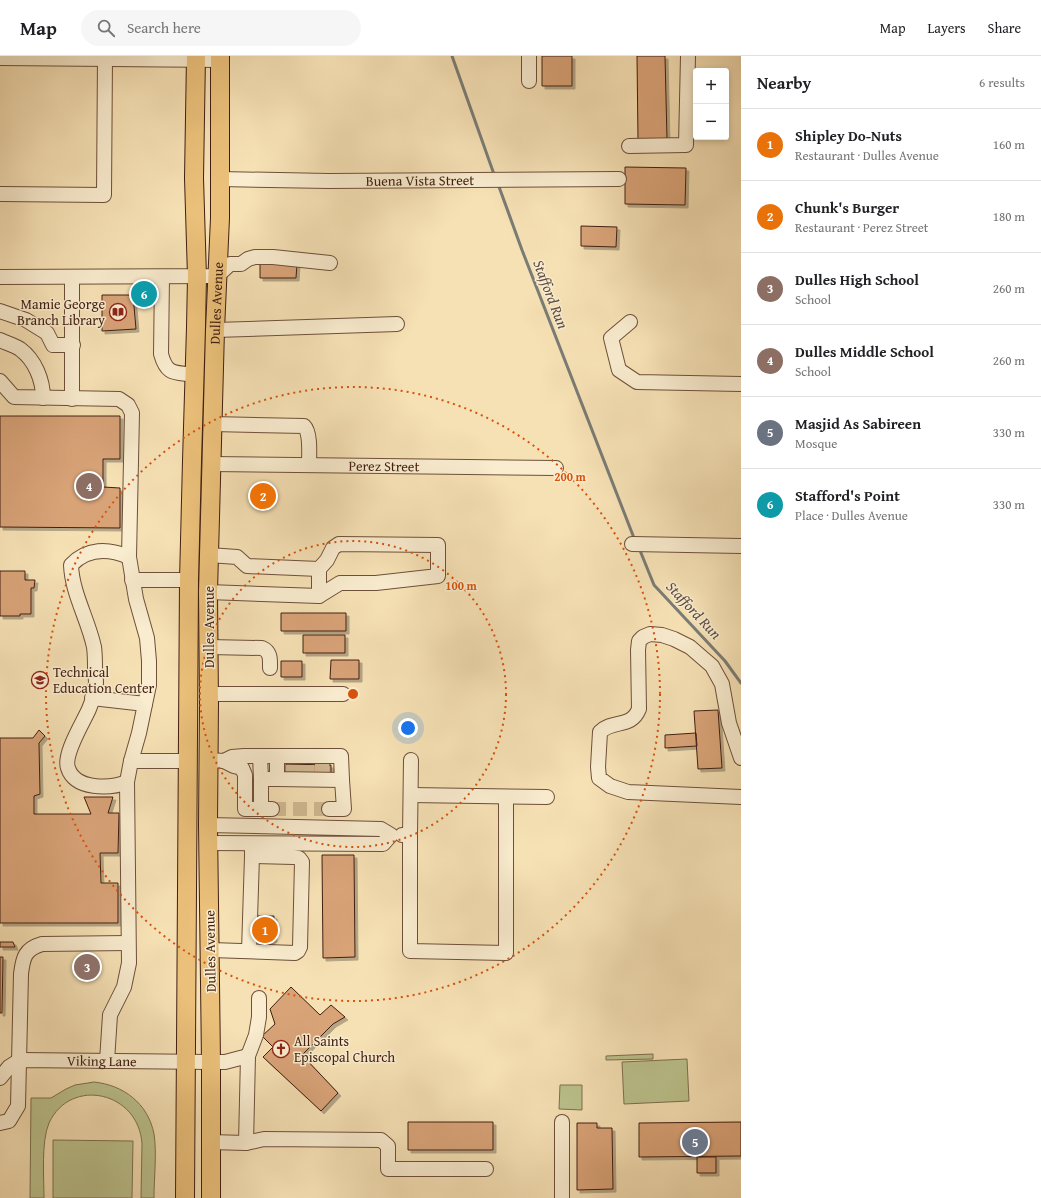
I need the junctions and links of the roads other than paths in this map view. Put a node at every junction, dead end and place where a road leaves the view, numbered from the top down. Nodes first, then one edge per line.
1 (529, 56) edge
2 (688, 56) edge
3 (104, 57) edge
4 (0, 58) edge
5 (196, 58) edge
6 (220, 58) edge
7 (529, 81) dead end
8 (628, 146) dead end
9 (220, 179) junction
10 (619, 179) dead end
11 (0, 194) edge
12 (330, 263) dead end
13 (217, 276) junction
14 (0, 277) edge
15 (72, 277) junction
16 (162, 277) junction
17 (197, 277) junction
18 (0, 311) edge
19 (630, 322) dead end
20 (397, 324) dead end
21 (215, 330) junction
22 (0, 340) edge
23 (73, 345) junction
24 (195, 375) junction
25 (0, 381) edge
26 (741, 384) edge
27 (43, 398) junction
28 (72, 399) junction
29 (212, 424) junction
30 (212, 464) junction
31 (309, 465) junction
32 (556, 468) dead end
33 (632, 544) dead end
34 (741, 546) edge
35 (209, 555) junction
36 (129, 557) junction
37 (319, 569) junction
38 (132, 580) junction
39 (189, 580) junction
40 (208, 592) junction
41 (319, 596) junction
42 (209, 648) junction
43 (270, 668) dead end
44 (209, 694) junction
45 (342, 694) dead end
46 (92, 698) junction
47 (145, 704) junction
48 (260, 756) junction
49 (277, 756) junction
50 (741, 758) edge
51 (216, 760) junction
52 (411, 760) dead end
53 (131, 761) junction
54 (189, 761) junction
55 (300, 768) junction
56 (322, 768) junction
57 (261, 779) junction
58 (277, 779) junction
59 (342, 780) junction
60 (127, 782) junction
61 (411, 795) junction
62 (506, 797) junction
63 (547, 797) dead end
64 (741, 797) edge
65 (329, 809) tunnel mouth
66 (208, 825) junction
67 (391, 835) junction
68 (410, 835) junction
69 (208, 843) junction
70 (252, 850) junction
71 (128, 943) junction
72 (211, 950) junction
73 (248, 952) junction
74 (259, 998) dead end
75 (248, 1056) junction
76 (20, 1060) junction
77 (107, 1061) junction
78 (186, 1062) junction
79 (211, 1062) junction
80 (0, 1078) edge
81 (562, 1122) dead end
82 (0, 1123) edge
83 (210, 1142) junction
84 (246, 1143) junction
85 (486, 1169) dead end
86 (185, 1198) edge
87 (211, 1198) edge
88 (562, 1198) edge

1 - 7 street
2 - 8 street
3 - 4 street
3 - 5 street
3 - 11 street
5 - 6 street
5 - 17 main road, Dulles Avenue
6 - 9 main road, Dulles Avenue
9 - 10 street, Buena Vista Street
9 - 13 main road, Dulles Avenue
12 - 13 street
13 - 17 street
13 - 21 main road, Dulles Avenue
14 - 15 street
15 - 16 street
15 - 23 street
16 - 17 street
16 - 24 street
17 - 24 main road, Dulles Avenue
18 - 23 street
19 - 26 street
20 - 21 street
21 - 29 main road, Dulles Avenue
22 - 27 street
23 - 28 street
24 - 30 main road
24 - 39 main road, Dulles Avenue
25 - 27 street
27 - 28 street
28 - 36 street
29 - 30 main road, Dulles Avenue
29 - 31 street
30 - 31 street, Perez Street
30 - 35 main road, Dulles Avenue
31 - 32 street, Perez Street
33 - 34 street
35 - 37 street
35 - 40 main road, Dulles Avenue
36 - 38 street
36 - 46 street
37 - 41 street
37 - 41 street
38 - 39 street
38 - 47 street
39 - 54 main road, Dulles Avenue
40 - 41 street
40 - 42 main road, Dulles Avenue
42 - 43 street
42 - 44 main road, Dulles Avenue
44 - 45 street
44 - 51 main road, Dulles Avenue
46 - 47 street
46 - 60 street
47 - 53 street
48 - 49 street
48 - 51 street
48 - 57 street
49 - 55 street
49 - 58 street
50 - 64 street
51 - 57 street
51 - 66 main road, Dulles Avenue
52 - 61 street
53 - 54 street
53 - 60 street
54 - 78 main road, Dulles Avenue
55 - 56 street
55 - 56 street
55 - 58 street
56 - 59 street
56 - 59 street
57 - 58 street
59 - 65 street
60 - 71 street
61 - 62 street
61 - 68 street
62 - 63 street
62 - 68 street
66 - 67 street
66 - 69 main road, Dulles Avenue
67 - 68 street
67 - 70 street
69 - 70 street
69 - 72 main road, Dulles Avenue
70 - 73 street
70 - 73 street
71 - 76 street
71 - 77 street
72 - 73 street
72 - 79 main road, Dulles Avenue
74 - 75 street
75 - 79 street, Viking Lane
75 - 84 street
76 - 77 street, Viking Lane
76 - 80 street
76 - 82 street
77 - 78 street, Viking Lane
78 - 79 street, Viking Lane
78 - 86 main road, Dulles Avenue
79 - 83 main road, Dulles Avenue
81 - 88 street
83 - 84 street
83 - 87 main road, Dulles Avenue
84 - 85 street

